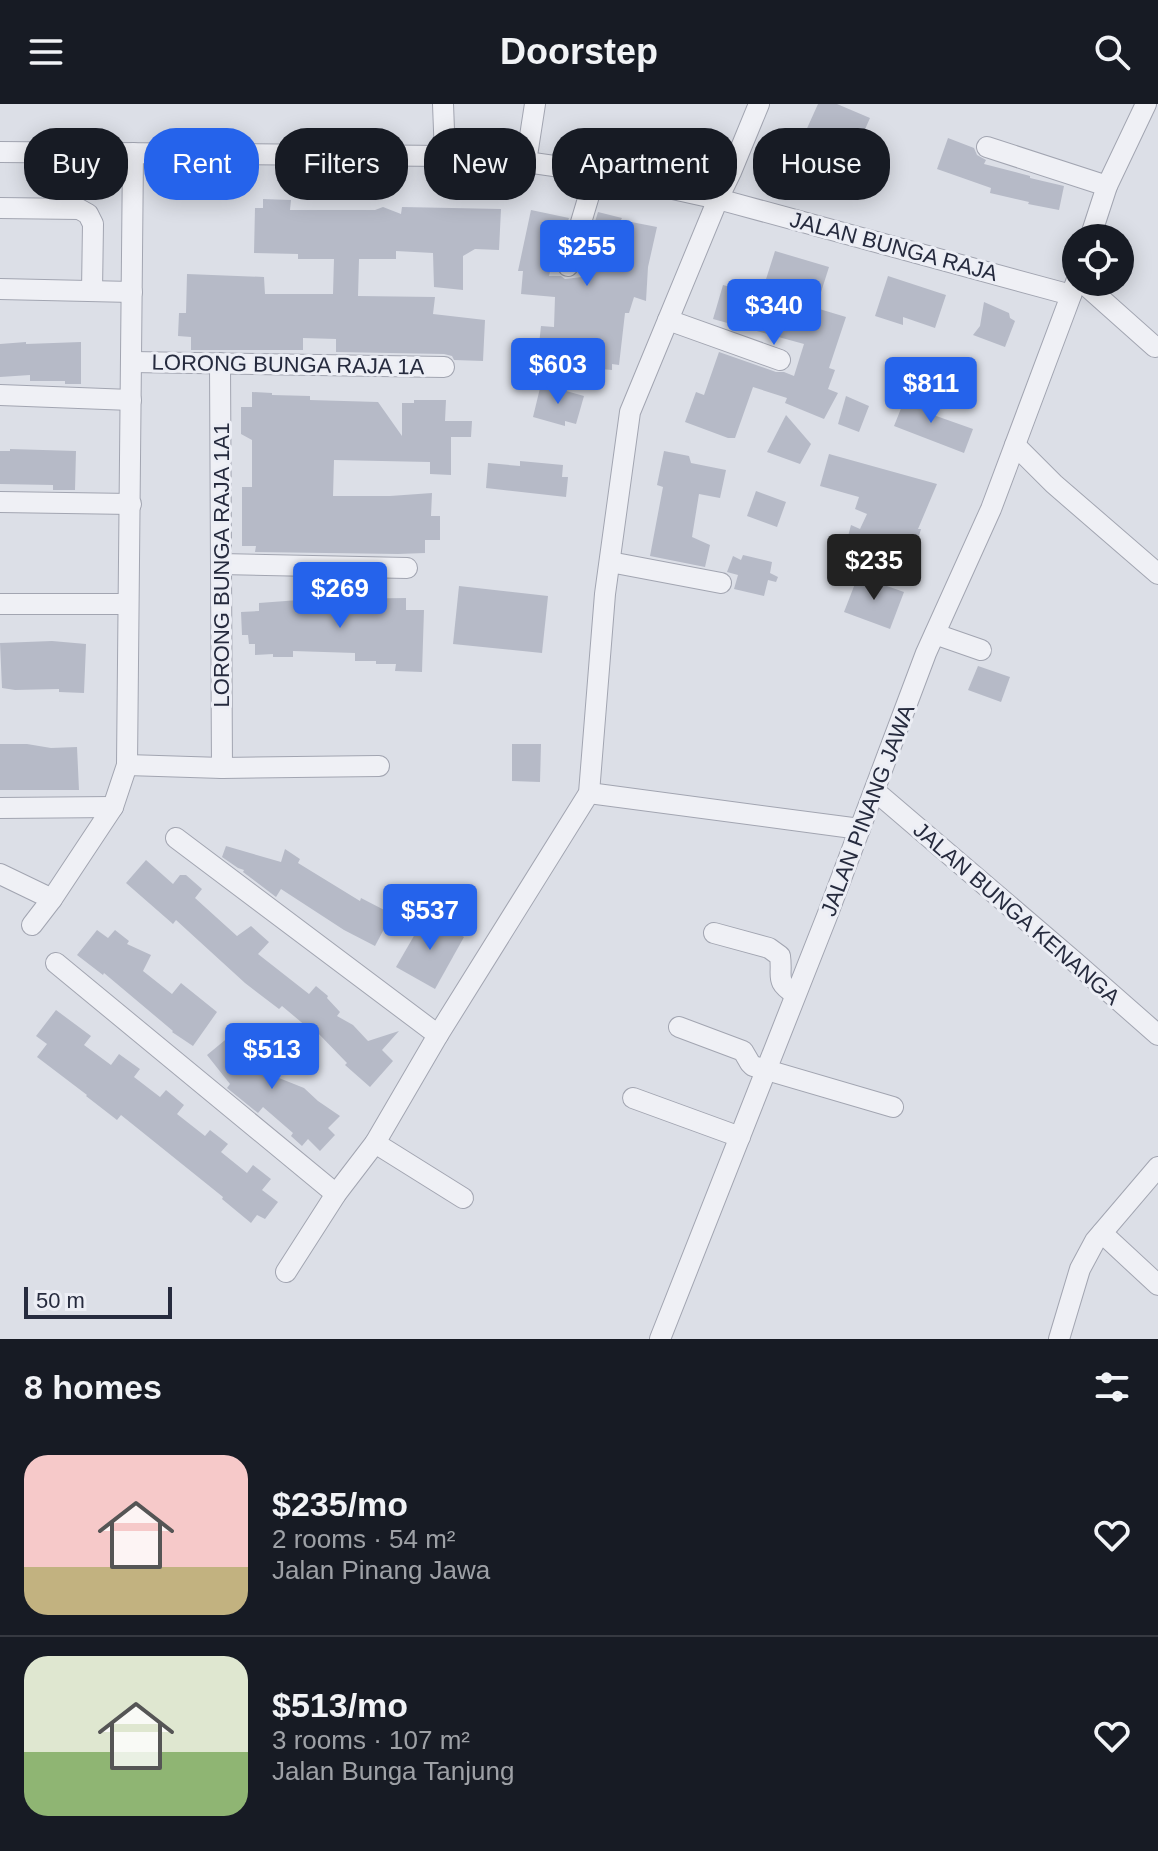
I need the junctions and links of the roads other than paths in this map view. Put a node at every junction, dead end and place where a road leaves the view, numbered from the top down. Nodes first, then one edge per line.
1 (443, 104) edge
2 (535, 104) edge
3 (759, 104) edge
4 (1146, 104) edge
5 (444, 128) edge
6 (531, 128) edge
7 (987, 147) dead end
8 (0, 152) edge
9 (133, 153) junction
10 (424, 156) edge
11 (737, 157) edge
12 (1107, 186) junction
13 (588, 200) edge
14 (718, 200) edge
15 (722, 200) edge
16 (0, 208) edge
17 (1095, 224) edge
18 (568, 266) dead end
19 (1062, 283) edge
20 (0, 289) edge
21 (92, 291) junction
22 (132, 292) junction
23 (1072, 296) edge
24 (1089, 296) edge
25 (668, 320) junction
26 (1155, 347) dead end
27 (780, 360) dead end
28 (132, 362) junction
29 (220, 363) junction
30 (444, 367) dead end
31 (0, 395) edge
32 (131, 400) junction
33 (1015, 445) junction
34 (0, 502) edge
35 (131, 504) junction
36 (610, 562) junction
37 (221, 564) junction
38 (407, 568) dead end
39 (1158, 574) edge
40 (721, 583) dead end
41 (0, 604) edge
42 (128, 604) junction
43 (935, 634) junction
44 (981, 650) dead end
45 (127, 765) junction
46 (379, 766) dead end
47 (222, 768) junction
48 (875, 791) junction
49 (589, 793) junction
50 (113, 807) junction
51 (0, 808) edge
52 (860, 829) junction
53 (176, 838) dead end
54 (0, 874) edge
55 (52, 899) junction
56 (32, 925) dead end
57 (714, 933) dead end
58 (56, 963) dead end
59 (795, 994) junction
60 (679, 1027) dead end
61 (438, 1035) junction
62 (1158, 1035) edge
63 (767, 1070) junction
64 (633, 1098) dead end
65 (893, 1107) dead end
66 (740, 1137) junction
67 (375, 1143) junction
68 (1158, 1167) edge
69 (336, 1194) junction
70 (463, 1198) dead end
71 (1102, 1233) junction
72 (286, 1272) dead end
73 (1158, 1285) edge
74 (660, 1339) edge
75 (1059, 1339) edge

1 - 5 street
2 - 6 street
3 - 11 street
4 - 12 street
7 - 12 street
8 - 9 street, JALAN BUNGA RAJA
9 - 10 street, JALAN BUNGA RAJA
9 - 22 street
12 - 17 street
13 - 18 street
14 - 25 street
15 - 19 street, JALAN BUNGA RAJA
16 - 21 street
20 - 21 street
21 - 22 street
22 - 28 street
23 - 33 street, JALAN PINANG JAWA
24 - 26 street
25 - 27 street
25 - 36 street
28 - 29 street, LORONG BUNGA RAJA 1A
28 - 32 street
29 - 30 street, LORONG BUNGA RAJA 1A
29 - 37 street, LORONG BUNGA RAJA 1A1
31 - 32 street
32 - 35 street
33 - 39 street
33 - 43 street, JALAN PINANG JAWA
34 - 35 street
35 - 42 street
36 - 40 street
36 - 49 street
37 - 38 street
37 - 47 street, LORONG BUNGA RAJA 1A1
41 - 42 street
42 - 45 street
43 - 44 street
43 - 48 street, JALAN PINANG JAWA
45 - 47 street
45 - 50 street
46 - 47 street
48 - 52 street, JALAN PINANG JAWA
48 - 62 street, JALAN BUNGA KENANGA
49 - 52 street
49 - 61 street
50 - 51 street
50 - 55 street
52 - 59 street, JALAN PINANG JAWA
53 - 61 street
54 - 55 street
55 - 56 street
57 - 59 street
58 - 69 street
59 - 63 street, JALAN PINANG JAWA
60 - 63 street
61 - 67 street
63 - 65 street
63 - 66 street, JALAN PINANG JAWA
64 - 66 street
66 - 74 street, JALAN PINANG JAWA
67 - 69 street
67 - 70 street
68 - 71 street
69 - 72 street
71 - 73 street
71 - 75 street

